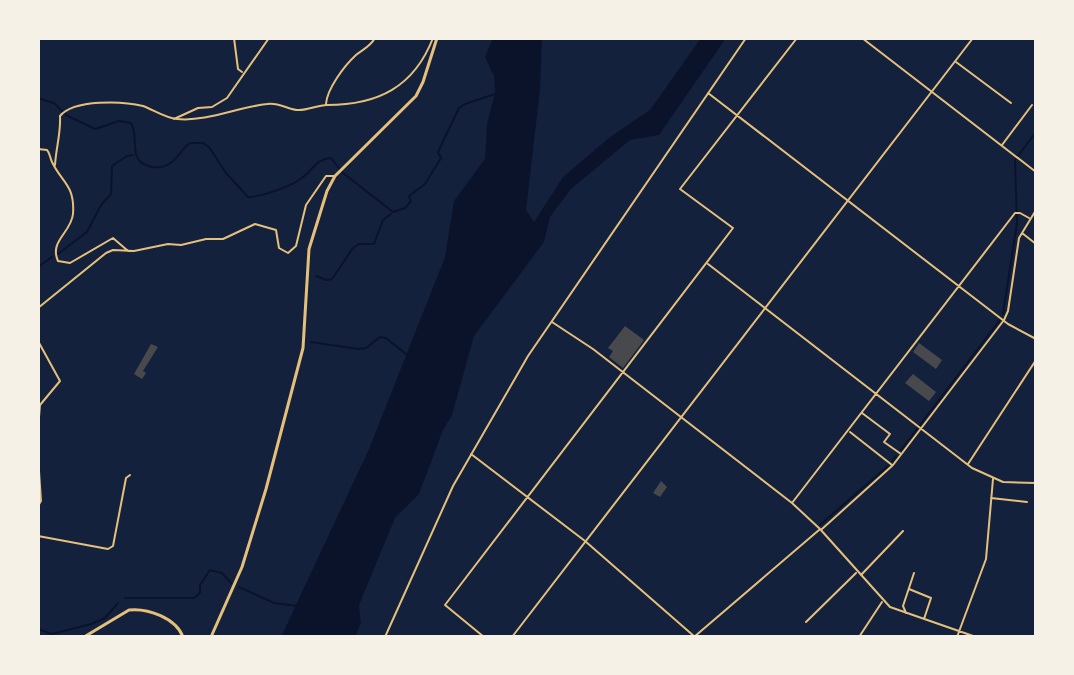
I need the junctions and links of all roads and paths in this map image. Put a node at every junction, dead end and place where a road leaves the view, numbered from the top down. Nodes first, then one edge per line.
1 (234, 38) edge
2 (269, 38) edge
3 (375, 38) edge
4 (435, 38) edge
5 (746, 38) edge
6 (797, 38) edge
7 (862, 38) edge
8 (973, 38) edge
9 (955, 62) junction
10 (242, 73) junction
11 (932, 92) junction
12 (708, 93) junction
13 (1011, 103) dead end
14 (326, 105) junction
15 (1032, 105) dead end
16 (738, 115) junction
17 (173, 119) junction
18 (1001, 146) junction
19 (38, 149) edge
20 (55, 165) junction
21 (1036, 172) edge
22 (336, 175) junction
23 (848, 200) junction
24 (1036, 210) edge
25 (1030, 219) junction
26 (1021, 232) junction
27 (1036, 244) edge
28 (129, 252) junction
29 (707, 264) junction
30 (960, 286) junction
31 (45, 300) junction
32 (38, 301) edge
33 (38, 308) edge
34 (765, 308) junction
35 (1004, 320) junction
36 (551, 322) junction
37 (1036, 339) edge
38 (38, 341) edge
39 (1036, 360) edge
40 (624, 373) junction
41 (876, 395) junction
42 (862, 413) junction
43 (681, 418) junction
44 (920, 428) junction
45 (38, 429) edge
46 (849, 431) junction
47 (470, 453) junction
48 (902, 455) junction
49 (38, 456) edge
50 (893, 465) junction
51 (968, 465) junction
52 (130, 475) dead end
53 (993, 478) junction
54 (1036, 483) edge
55 (527, 496) junction
56 (990, 498) junction
57 (1027, 502) dead end
58 (792, 503) junction
59 (38, 506) edge
60 (820, 529) junction
61 (903, 531) dead end
62 (38, 536) edge
63 (585, 541) junction
64 (857, 572) junction
65 (914, 573) dead end
66 (860, 576) junction
67 (909, 589) junction
68 (883, 601) junction
69 (906, 614) junction
70 (924, 621) junction
71 (806, 622) dead end
72 (959, 632) junction
73 (84, 637) edge
74 (183, 637) edge
75 (211, 637) edge
76 (385, 637) edge
77 (484, 637) edge
78 (512, 637) edge
79 (695, 637) edge
80 (859, 637) edge
81 (957, 637) edge
82 (976, 637) edge

1 - 10 street
2 - 10 street
3 - 14 street
4 - 14 street
4 - 22 main road
5 - 12 street
6 - 16 street
7 - 11 street
8 - 9 street
9 - 11 street
9 - 13 street
10 - 17 street
11 - 18 street
11 - 23 street
12 - 16 street
12 - 36 street
14 - 17 street
15 - 18 street
16 - 23 street
16 - 29 street
17 - 20 street
18 - 21 street
19 - 20 street
20 - 28 street
22 - 28 street
22 - 75 main road
23 - 30 street
23 - 34 street
24 - 25 street
25 - 26 street
25 - 30 street
26 - 27 street
26 - 35 street
28 - 31 street
29 - 34 street
29 - 40 street
30 - 35 street
30 - 41 street
31 - 32 street
31 - 33 street
34 - 41 street
34 - 43 street
35 - 37 street
35 - 44 street
36 - 40 street
36 - 47 street
38 - 45 street
39 - 51 street
40 - 43 street
40 - 55 street
41 - 42 street
41 - 44 street
42 - 46 street
42 - 48 street
43 - 58 street
43 - 63 street
44 - 48 street
44 - 51 street
46 - 50 street
46 - 58 street
47 - 55 street
47 - 76 street
48 - 50 street
49 - 59 street
50 - 60 street
51 - 53 street
52 - 62 street
53 - 54 street
53 - 56 street
55 - 63 street
55 - 77 street
56 - 57 street
56 - 72 street
58 - 60 street
60 - 64 street
60 - 79 street
61 - 66 street
63 - 78 street
63 - 79 street
64 - 66 street
64 - 71 street
65 - 67 street
66 - 68 street
67 - 69 street
67 - 70 street
68 - 69 street
68 - 80 street
69 - 70 street
70 - 72 street
72 - 81 street
72 - 82 street
73 - 74 main road

